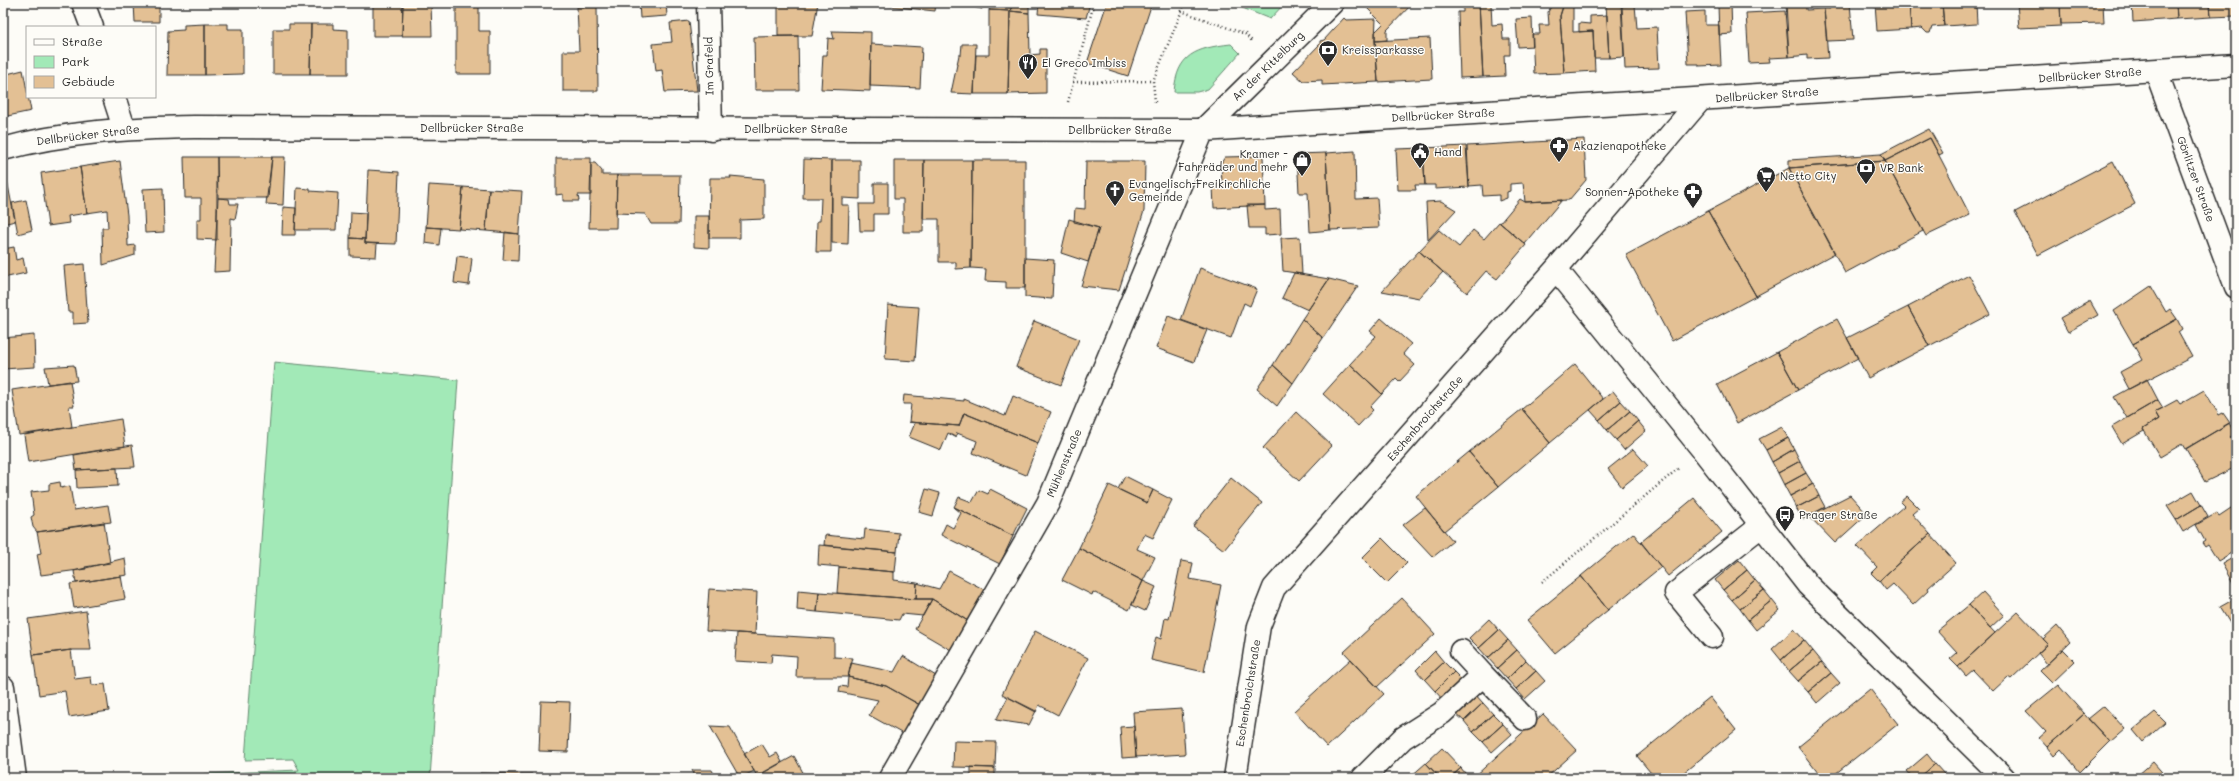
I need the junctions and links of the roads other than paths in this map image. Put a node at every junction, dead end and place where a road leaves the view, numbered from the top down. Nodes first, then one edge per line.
1 (83, 3) edge
2 (708, 3) edge
3 (1332, 3) edge
4 (92, 26) edge
5 (2236, 65) edge
6 (2156, 71) junction
7 (114, 98) edge
8 (1702, 99) junction
9 (124, 128) junction
10 (711, 130) junction
11 (1203, 130) junction
12 (3, 149) edge
13 (1556, 269) junction
14 (2236, 287) edge
15 (1760, 526) junction
16 (1712, 637) dead end
17 (1461, 650) dead end
18 (1484, 675) junction
19 (3, 687) edge
20 (1525, 719) dead end
21 (15, 778) edge
22 (890, 778) edge
23 (1234, 778) edge
24 (1363, 778) edge
25 (2004, 778) edge

1 - 4 street
2 - 10 street, Im Grafeld
3 - 11 street, An der Kittelburg
5 - 6 street, Dellbrücker Straße
6 - 8 street, Dellbrücker Straße
6 - 14 street, Görlitzer Straße
7 - 9 street
8 - 11 street, Dellbrücker Straße
8 - 13 street, Eschenbroichstraße
9 - 10 street, Dellbrücker Straße
9 - 12 street, Dellbrücker Straße
10 - 11 street, Dellbrücker Straße
11 - 22 street, Mühlenstraße
13 - 15 street
13 - 23 street, Eschenbroichstraße
15 - 16 street
15 - 25 street
17 - 18 street
18 - 20 street
18 - 24 street
19 - 21 street

